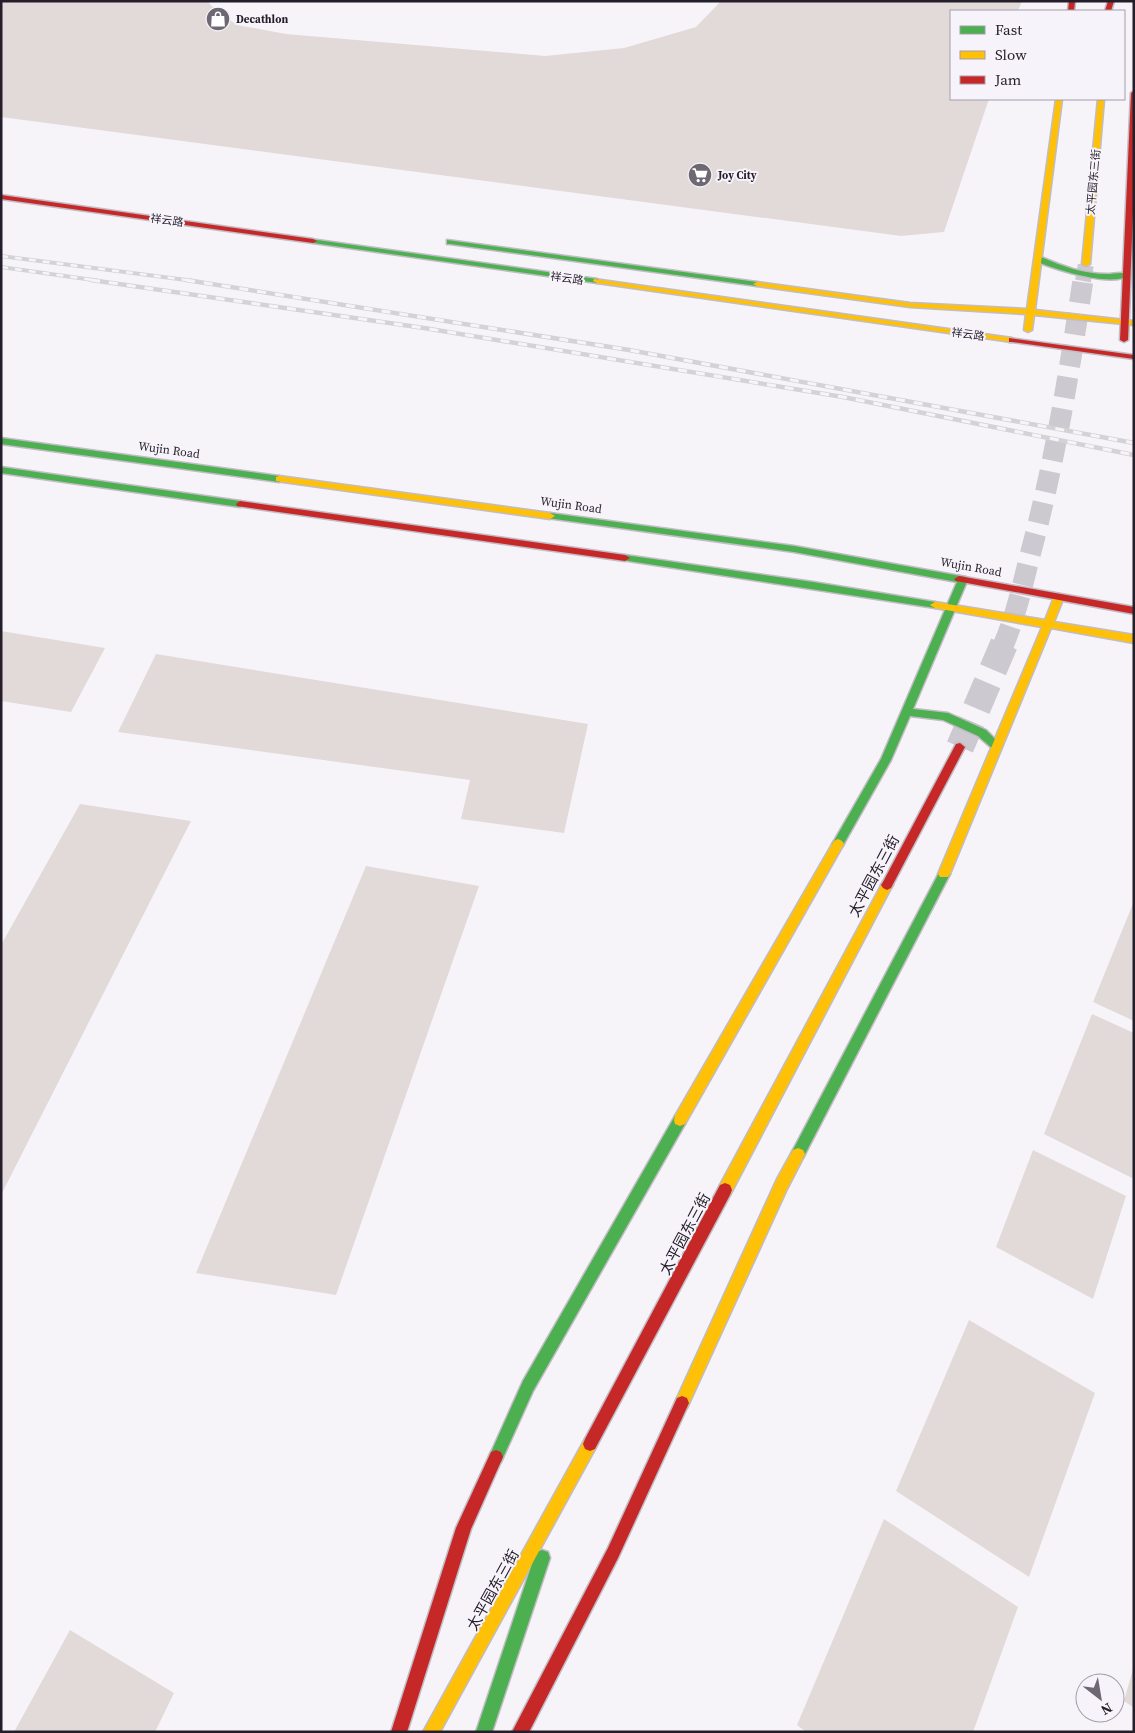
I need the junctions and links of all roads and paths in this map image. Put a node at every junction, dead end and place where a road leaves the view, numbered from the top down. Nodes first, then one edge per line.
1 (1134, 93) edge
2 (1059, 100) edge
3 (1100, 100) edge
4 (1, 197) edge
5 (442, 241) dead end
6 (1038, 259) junction
7 (1086, 264) tunnel mouth
8 (1126, 275) junction
9 (1030, 312) junction
10 (1129, 323) edge
11 (1027, 343) junction
12 (1129, 357) edge
13 (1, 441) edge
14 (1, 470) edge
15 (963, 580) junction
16 (1059, 597) junction
17 (953, 608) junction
18 (1134, 612) edge
19 (1049, 624) junction
20 (1134, 639) edge
21 (905, 712) junction
22 (998, 746) junction
23 (960, 747) tunnel mouth
24 (562, 1497) junction
25 (399, 1732) edge
26 (431, 1732) edge
27 (484, 1732) edge
28 (520, 1732) edge

1 - 8 street
2 - 6 street
3 - 7 street, 太平园东三街
4 - 11 street, 祥云路
5 - 9 street, 祥云路
6 - 8 street
6 - 9 street
8 - 10 street
9 - 10 street, 祥云路
9 - 11 street
10 - 12 street
11 - 12 street, 祥云路
13 - 15 street, Wujin Road
14 - 17 street
15 - 16 street, Wujin Road
15 - 17 street
16 - 18 street, Wujin Road
16 - 19 street
17 - 19 street
17 - 21 street
19 - 20 street
19 - 22 street
21 - 22 street
21 - 25 street
22 - 28 street
23 - 24 street, 太平园东三街
24 - 26 street, 太平园东三街
24 - 27 street

